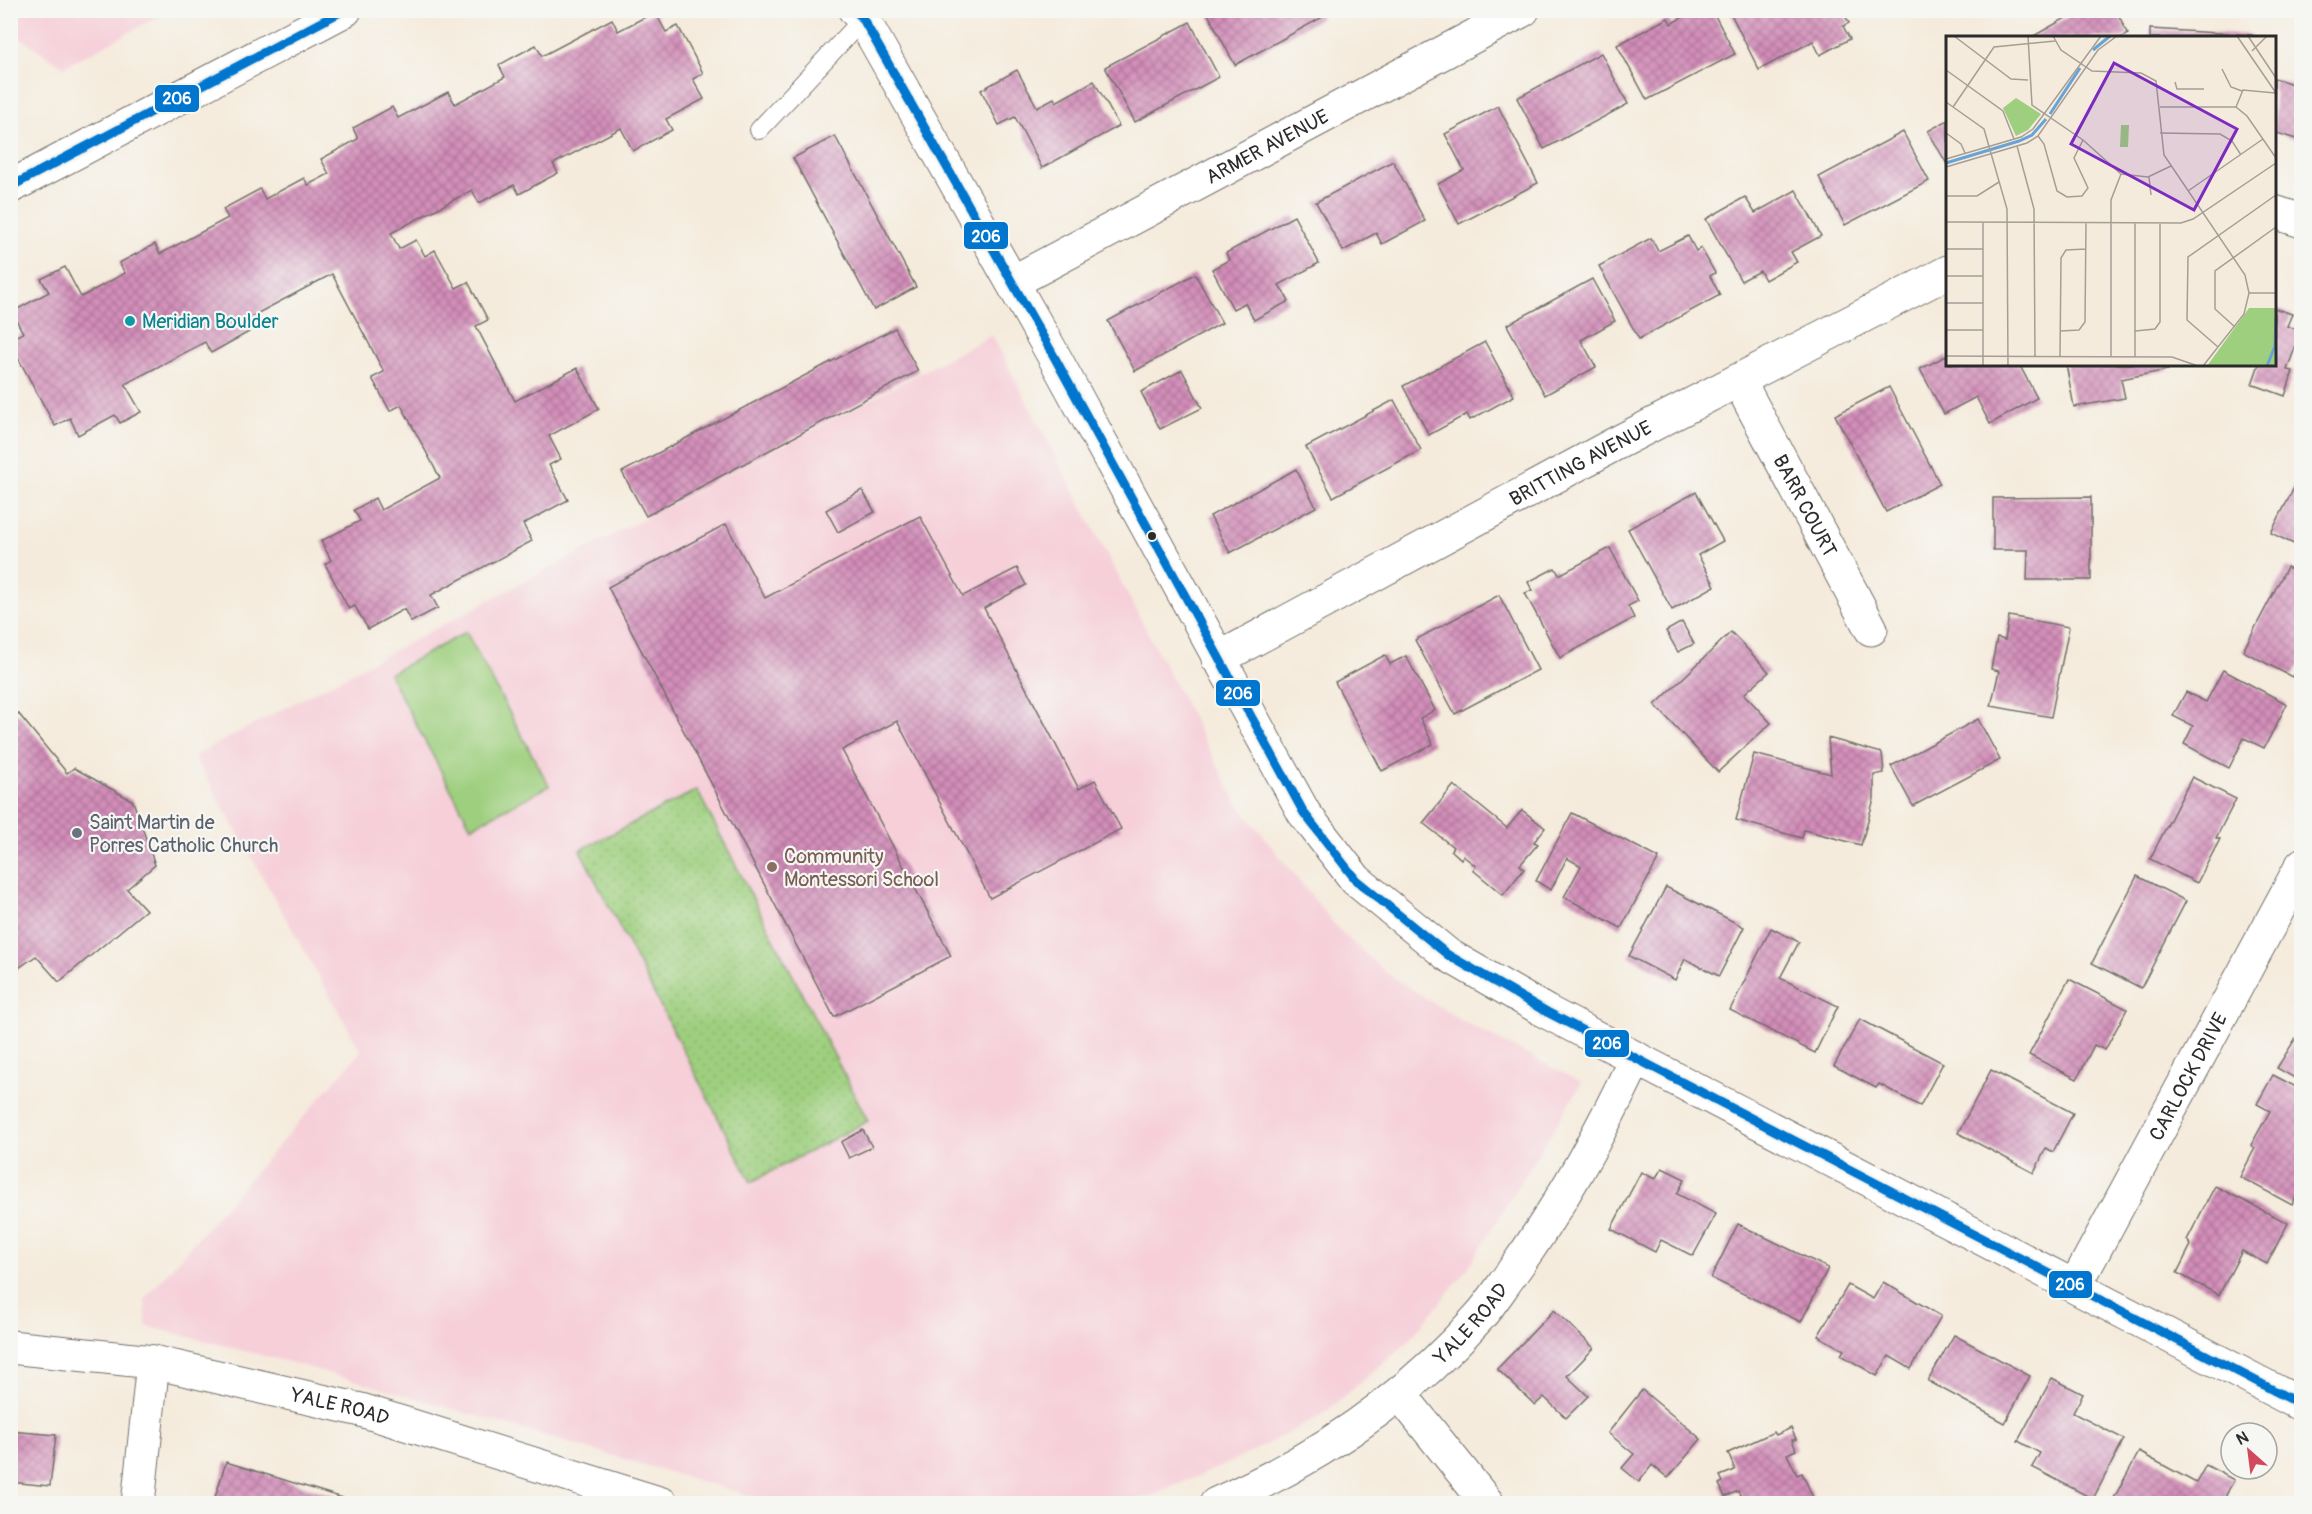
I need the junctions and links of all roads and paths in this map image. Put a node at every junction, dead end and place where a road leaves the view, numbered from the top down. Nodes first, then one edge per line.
1 (345, 10) edge
2 (1523, 10) edge
3 (859, 15) edge
4 (759, 130) dead end
5 (10, 187) edge
6 (2276, 213) edge
7 (2301, 221) edge
8 (1946, 273) edge
9 (1013, 282) junction
10 (1739, 381) junction
11 (1871, 629) dead end
12 (1218, 659) junction
13 (2301, 865) edge
14 (1636, 1058) junction
15 (2074, 1286) junction
16 (10, 1347) edge
17 (153, 1362) junction
18 (1400, 1394) junction
19 (2301, 1404) edge
20 (138, 1503) edge
21 (662, 1503) edge
22 (1216, 1503) edge
23 (1488, 1503) edge

1 - 5 street
2 - 9 street, ARMER AVENUE
3 - 4 lane
3 - 9 street
6 - 7 street
8 - 10 street, BRITTING AVENUE
9 - 12 street
10 - 11 street, BARR COURT
10 - 12 street, BRITTING AVENUE
12 - 14 street
13 - 15 street, CARLOCK DRIVE
14 - 15 street
14 - 18 street, YALE ROAD
15 - 19 street
16 - 17 street, YALE ROAD
17 - 20 street
17 - 21 street, YALE ROAD
18 - 22 street, YALE ROAD
18 - 23 street

